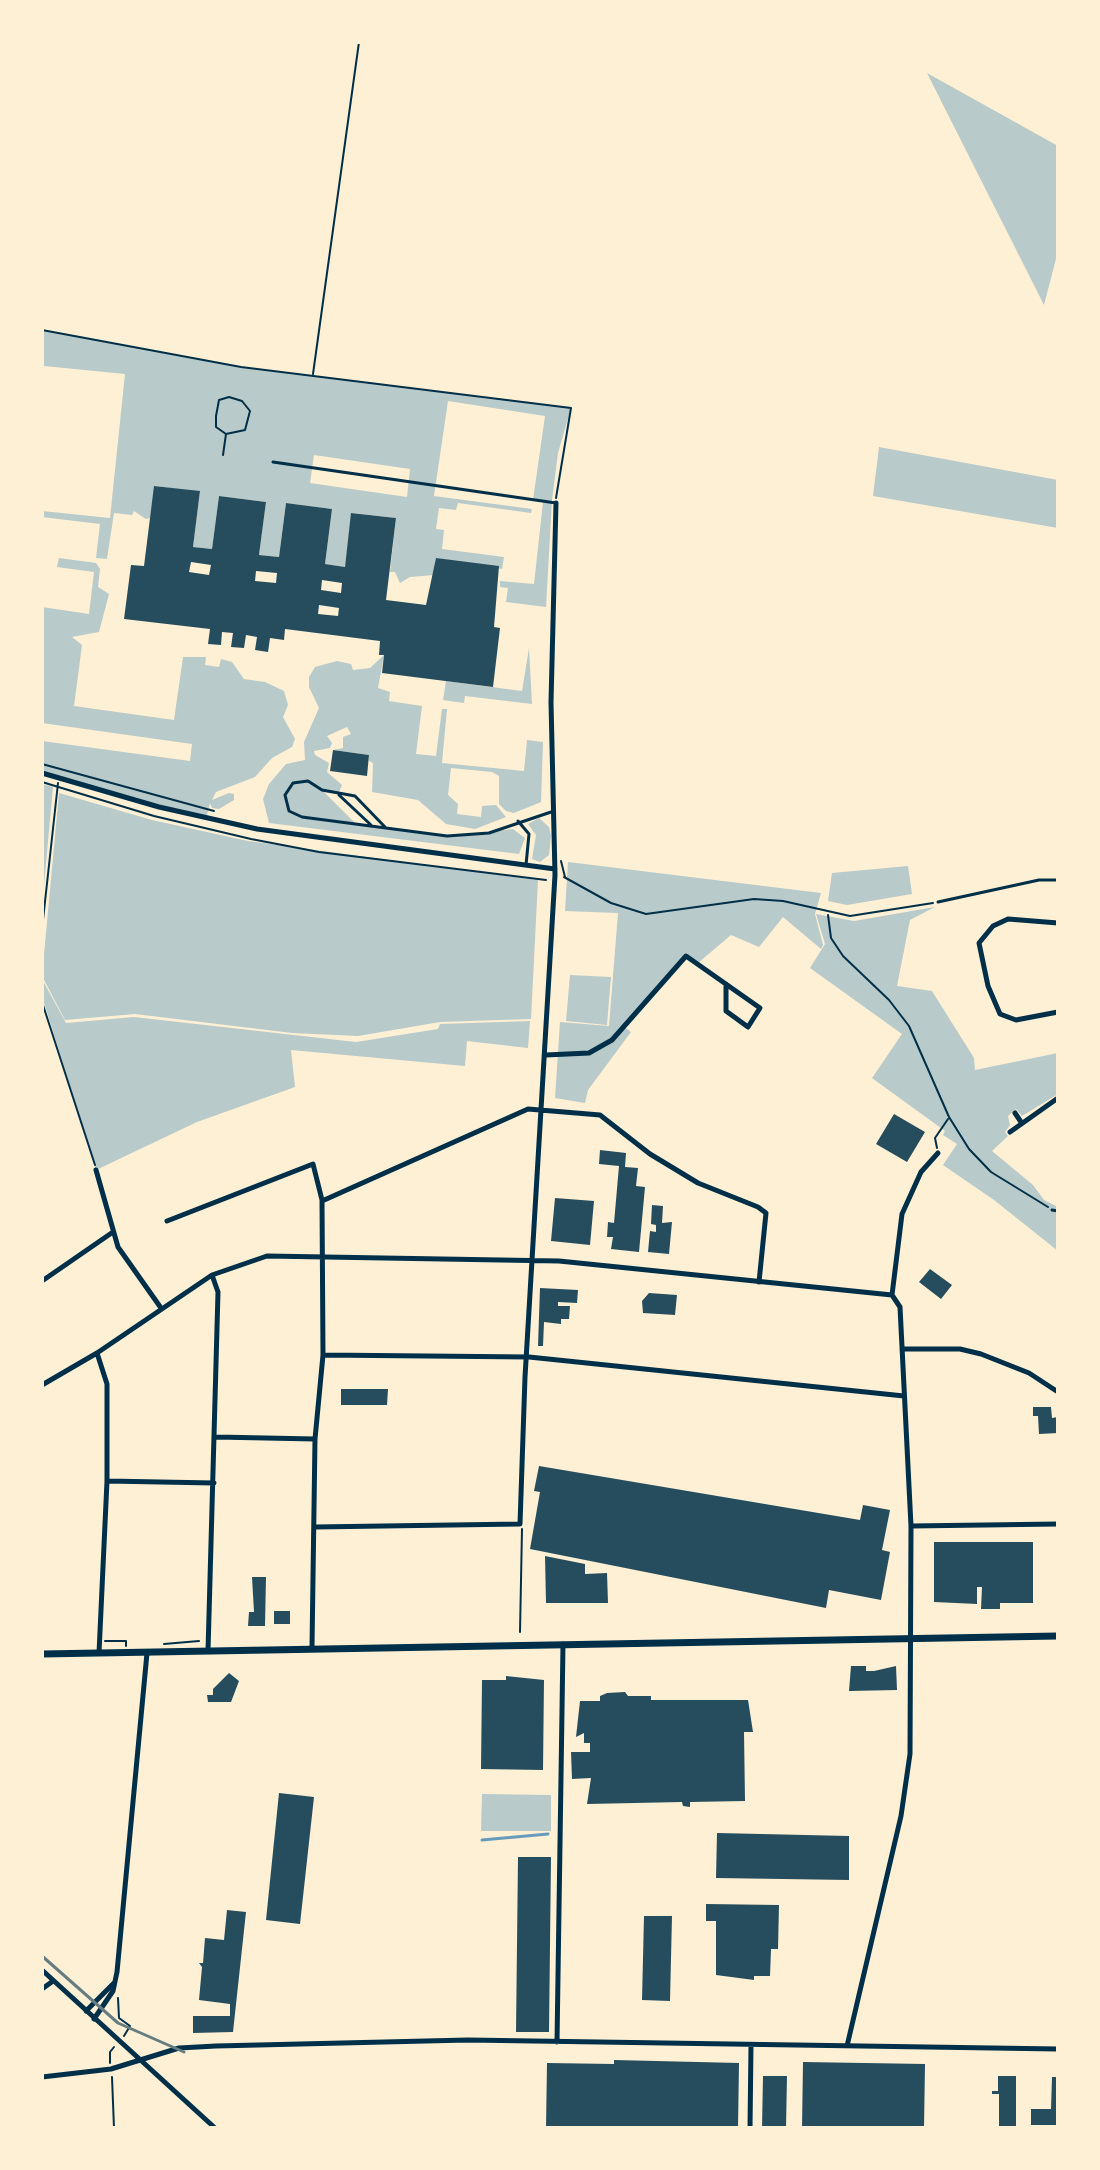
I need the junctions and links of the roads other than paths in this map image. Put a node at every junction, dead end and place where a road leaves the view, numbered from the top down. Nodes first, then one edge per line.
1 (273, 462) dead end
2 (556, 503) joint
3 (42, 773) edge
4 (338, 794) junction
5 (554, 811) junction
6 (518, 821) junction
7 (371, 825) junction
8 (386, 828) junction
9 (526, 865) junction
10 (555, 869) junction
11 (1058, 880) edge
12 (938, 902) road end
13 (1058, 923) edge
14 (726, 984) junction
15 (1058, 1012) edge
16 (546, 1055) junction
17 (1058, 1098) edge
18 (543, 1110) junction
19 (1015, 1113) dead end
20 (1021, 1122) junction
21 (1010, 1132) dead end
22 (938, 1153) road end
23 (96, 1170) road end
24 (322, 1201) junction
25 (1052, 1210) road end
26 (1058, 1211) edge
27 (167, 1221) dead end
28 (113, 1232) junction
29 (322, 1256) junction
30 (532, 1259) junction
31 (212, 1275) junction
32 (42, 1281) edge
33 (759, 1282) junction
34 (892, 1295) junction
35 (161, 1308) junction
36 (902, 1349) junction
37 (97, 1353) junction
38 (323, 1355) junction
39 (529, 1357) junction
40 (42, 1385) edge
41 (1058, 1392) edge
42 (904, 1396) junction
43 (216, 1437) junction
44 (315, 1439) junction
45 (107, 1481) junction
46 (214, 1483) junction
47 (1058, 1524) edge
48 (911, 1526) junction
49 (315, 1527) junction
50 (1058, 1636) edge
51 (911, 1638) junction
52 (563, 1644) junction
53 (312, 1647) junction
54 (208, 1651) junction
55 (99, 1653) junction
56 (147, 1653) junction
57 (42, 1654) edge
58 (42, 1970) edge
59 (53, 1981) junction
60 (114, 1983) junction
61 (42, 1989) edge
62 (86, 2011) junction
63 (94, 2019) junction
64 (557, 2042) junction
65 (751, 2045) junction
66 (847, 2046) junction
67 (1058, 2049) edge
68 (143, 2059) junction
69 (42, 2077) edge
70 (215, 2128) edge
71 (750, 2128) edge

1 - 2 lane
2 - 5 street
3 - 9 street
4 - 7 lane
4 - 7 lane
4 - 8 lane
5 - 6 lane
5 - 10 street
6 - 8 lane
6 - 9 lane
7 - 8 lane
9 - 10 street
10 - 16 street
11 - 12 lane
13 - 15 street
14 - 14 street
14 - 16 street
16 - 18 street
17 - 20 street
18 - 24 street
18 - 30 street
18 - 33 street
19 - 20 street
20 - 21 street
22 - 34 street
23 - 28 street
24 - 27 street
24 - 29 street
25 - 26 lane
28 - 32 street
28 - 35 street
29 - 30 street
29 - 31 street
29 - 38 street
30 - 33 street
30 - 39 street
31 - 35 street
31 - 43 street
33 - 34 street
34 - 36 street
35 - 37 street
36 - 41 street
36 - 42 street
37 - 40 street
37 - 45 street
38 - 39 street
38 - 44 street
39 - 42 street
39 - 49 street
42 - 48 street
43 - 44 street
43 - 46 street
44 - 49 street
45 - 46 street
45 - 55 street
46 - 54 street
47 - 48 street
48 - 51 street
49 - 53 street
50 - 51 main road
51 - 52 main road
51 - 66 street
52 - 53 main road
52 - 64 street
53 - 54 main road
54 - 56 main road
55 - 56 main road
55 - 57 main road
56 - 60 street
58 - 59 street
59 - 61 street
59 - 62 street
60 - 62 street
60 - 63 street
62 - 63 street
63 - 68 street
64 - 65 street
64 - 68 street
65 - 66 street
65 - 71 street
66 - 67 street
68 - 69 street
68 - 70 street

